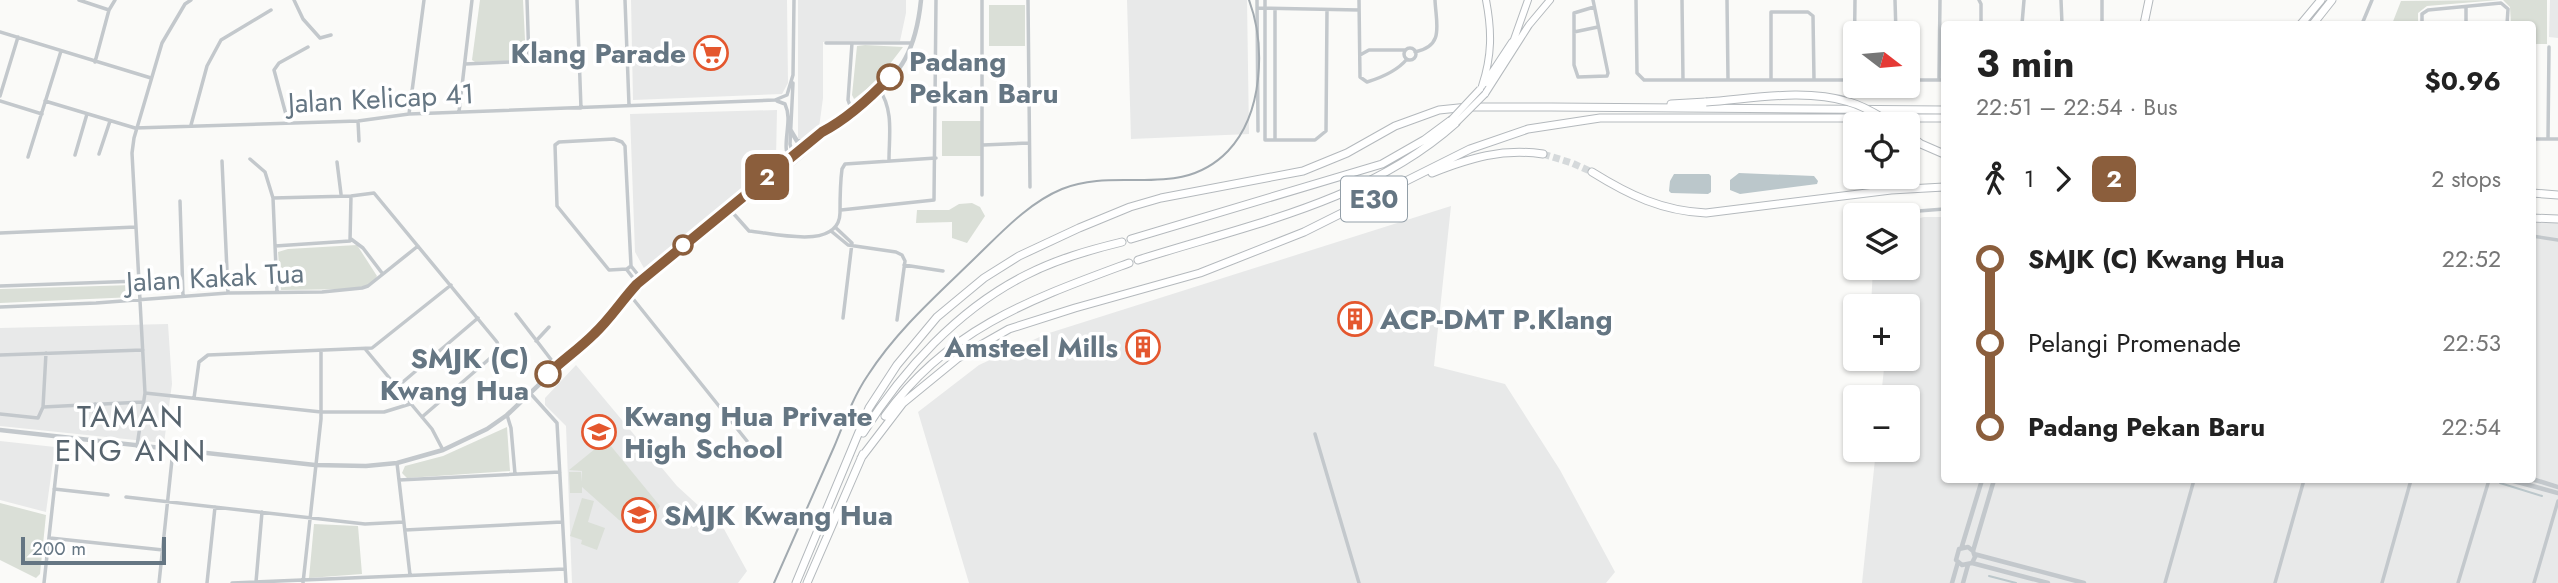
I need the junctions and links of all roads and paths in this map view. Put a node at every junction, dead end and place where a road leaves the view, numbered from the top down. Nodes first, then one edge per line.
1 (79, 0) edge
2 (116, 0) edge
3 (191, 0) edge
4 (294, 0) edge
5 (424, 0) edge
6 (472, 0) edge
7 (527, 0) edge
8 (577, 0) edge
9 (625, 0) edge
10 (794, 0) edge
11 (921, 0) edge
12 (936, 0) edge
13 (982, 0) edge
14 (1028, 0) edge
15 (1257, 0) edge
16 (1265, 0) edge
17 (1359, 0) edge
18 (1434, 0) edge
19 (1484, 0) edge
20 (1528, 0) edge
21 (1550, 0) edge
22 (1593, 0) edge
23 (1636, 0) edge
24 (1682, 0) edge
25 (1727, 0) edge
26 (2102, 0) edge
27 (2149, 0) edge
28 (2321, 0) edge
29 (2332, 0) edge
30 (2372, 0) edge
31 (1855, 1) edge
32 (1896, 1) edge
33 (1939, 1) edge
34 (1980, 2) edge
35 (2023, 2) edge
36 (2062, 2) edge
37 (1594, 7) junction
38 (2466, 7) junction
39 (1257, 8) junction
40 (1265, 9) junction
41 (1275, 9) junction
42 (109, 10) junction
43 (271, 10) dead end
44 (1327, 10) junction
45 (1359, 10) junction
46 (1855, 21) edge
47 (1896, 21) edge
48 (1981, 21) edge
49 (2022, 21) edge
50 (2062, 21) edge
51 (2102, 21) edge
52 (2145, 21) edge
53 (2304, 21) edge
54 (2315, 21) edge
55 (2363, 21) edge
56 (2422, 21) edge
57 (2466, 21) edge
58 (2507, 21) edge
59 (1598, 27) junction
60 (1518, 31) junction
61 (0, 32) edge
62 (1574, 32) junction
63 (331, 36) dead end
64 (18, 37) junction
65 (1359, 41) junction
66 (826, 43) dead end
67 (852, 43) junction
68 (911, 43) junction
69 (308, 47) dead end
70 (2549, 47) dead end
71 (1369, 50) junction
72 (1405, 50) junction
73 (61, 51) junction
74 (1415, 52) junction
75 (1359, 57) junction
76 (579, 59) junction
77 (1407, 59) junction
78 (529, 61) junction
79 (95, 62) junction
80 (465, 64) junction
81 (793, 75) junction
82 (150, 78) junction
83 (1496, 78) junction
84 (1728, 79) junction
85 (1683, 80) junction
86 (1771, 80) junction
87 (1814, 80) junction
88 (1843, 80) edge
89 (1920, 80) edge
90 (1941, 80) edge
91 (879, 89) junction
92 (1482, 90) junction
93 (0, 98) edge
94 (775, 100) junction
95 (46, 101) junction
96 (629, 105) junction
97 (1664, 107) junction
98 (581, 108) junction
99 (1941, 110) edge
100 (852, 111) junction
101 (459, 112) junction
102 (1871, 112) edge
103 (42, 114) junction
104 (87, 114) junction
105 (409, 114) junction
106 (1941, 118) edge
107 (110, 121) junction
108 (358, 121) junction
109 (1453, 121) junction
110 (288, 122) junction
111 (191, 125) junction
112 (832, 126) junction
113 (135, 128) junction
114 (791, 131) junction
115 (1258, 131) dead end
116 (2536, 139) edge
117 (2548, 139) junction
118 (2558, 139) edge
119 (812, 140) junction
120 (1275, 140) junction
121 (359, 141) dead end
122 (1029, 143) junction
123 (1920, 143) edge
124 (982, 145) junction
125 (1941, 153) edge
126 (99, 154) dead end
127 (1543, 154) tunnel mouth
128 (75, 155) dead end
129 (28, 158) dead end
130 (795, 158) junction
131 (936, 158) junction
132 (250, 159) dead end
133 (889, 160) junction
134 (222, 161) dead end
135 (337, 162) dead end
136 (790, 162) junction
137 (1592, 172) tunnel mouth
138 (1030, 187) dead end
139 (1941, 187) edge
140 (1391, 190) junction
141 (2536, 193) edge
142 (341, 195) junction
143 (982, 195) dead end
144 (2558, 195) edge
145 (351, 196) junction
146 (273, 198) junction
147 (180, 201) dead end
148 (1941, 209) edge
149 (731, 210) junction
150 (841, 210) junction
151 (1920, 211) edge
152 (2536, 218) edge
153 (2558, 219) edge
154 (136, 227) junction
155 (835, 227) junction
156 (831, 231) junction
157 (0, 233) edge
158 (2536, 237) edge
159 (351, 239) junction
160 (1131, 239) dead end
161 (2558, 240) edge
162 (1122, 242) dead end
163 (275, 246) junction
164 (418, 246) junction
165 (851, 246) junction
166 (1138, 260) dead end
167 (1129, 263) dead end
168 (904, 265) junction
169 (629, 268) junction
170 (943, 271) dead end
171 (382, 273) junction
172 (139, 281) junction
173 (641, 284) junction
174 (451, 285) junction
175 (0, 286) edge
176 (276, 292) junction
177 (228, 293) junction
178 (630, 295) junction
179 (183, 296) junction
180 (139, 298) junction
181 (0, 307) edge
182 (516, 314) dead end
183 (478, 318) junction
184 (844, 318) dead end
185 (897, 320) dead end
186 (549, 327) dead end
187 (536, 341) junction
188 (366, 349) junction
189 (143, 350) junction
190 (321, 352) junction
191 (47, 354) junction
192 (0, 355) edge
193 (556, 366) junction
194 (396, 387) junction
195 (145, 393) junction
196 (530, 393) junction
197 (194, 398) junction
198 (144, 402) junction
199 (95, 404) junction
200 (410, 404) junction
201 (43, 407) junction
202 (321, 412) junction
203 (0, 414) edge
204 (507, 415) junction
205 (422, 418) junction
206 (93, 425) dead end
207 (0, 430) edge
208 (1315, 434) dead end
209 (60, 437) junction
210 (747, 441) dead end
211 (856, 442) junction
212 (137, 446) junction
213 (173, 450) junction
214 (443, 450) junction
215 (861, 458) junction
216 (397, 463) junction
217 (315, 465) junction
218 (560, 472) junction
219 (515, 474) junction
220 (399, 480) junction
221 (2536, 481) edge
222 (1981, 483) edge
223 (1993, 483) edge
224 (2193, 483) edge
225 (2303, 483) edge
226 (2410, 483) edge
227 (2487, 483) edge
228 (2521, 483) edge
229 (2558, 487) edge
230 (54, 489) junction
231 (2558, 493) edge
232 (108, 495) dead end
233 (126, 497) dead end
234 (2558, 501) edge
235 (168, 502) junction
236 (215, 507) junction
237 (262, 512) junction
238 (309, 518) junction
239 (404, 522) junction
240 (562, 522) junction
241 (405, 530) junction
242 (49, 538) junction
243 (1962, 547) junction
244 (163, 550) junction
245 (1974, 552) junction
246 (1958, 562) junction
247 (1970, 564) junction
248 (565, 569) junction
249 (410, 575) junction
250 (302, 581) edge
251 (256, 582) edge
252 (44, 583) edge
253 (159, 583) edge
254 (207, 583) edge
255 (232, 583) edge
256 (566, 583) edge
257 (796, 583) edge
258 (807, 583) edge
259 (1359, 583) edge
260 (1952, 583) edge
261 (1963, 583) edge
262 (2048, 583) edge
263 (2084, 583) edge
264 (2165, 583) edge
265 (2275, 583) edge
266 (2382, 583) edge
267 (2458, 583) edge
268 (2534, 583) edge

1 - 42 street
2 - 42 street
3 - 82 street
4 - 63 street
5 - 105 street
6 - 80 street
7 - 78 street
8 - 76 street
9 - 96 street
10 - 81 street
11 - 68 street
12 - 131 street
13 - 124 street
14 - 122 street
15 - 39 street
16 - 40 street
17 - 45 street
18 - 74 street
19 - 92 highway
20 - 60 highway
21 - 83 highway
22 - 37 street
23 - 85 street
24 - 85 street
25 - 84 street
26 - 51 street
27 - 52 highway
28 - 53 highway
29 - 54 highway
30 - 55 street
31 - 46 street
32 - 47 street
33 - 90 street
34 - 48 street
35 - 49 street
36 - 50 street
37 - 59 street
37 - 62 street
38 - 56 street
38 - 57 street
38 - 58 street
39 - 40 street
39 - 115 street
40 - 41 street
40 - 120 street
41 - 44 street
41 - 120 street
42 - 79 street
43 - 111 street
44 - 45 street
44 - 120 street
45 - 65 street
59 - 62 street
59 - 62 street
60 - 83 highway
60 - 92 highway
61 - 64 street
64 - 73 street
64 - 93 street
65 - 71 street
65 - 75 street
66 - 67 street
67 - 68 street
67 - 100 street
68 - 91 street
69 - 110 street
70 - 117 street
71 - 72 street
71 - 75 street
72 - 74 street
72 - 77 street
73 - 79 street
73 - 95 street
74 - 77 street
75 - 77 street
76 - 78 street
76 - 98 street
78 - 80 street
79 - 82 street
80 - 101 street
81 - 94 street
81 - 114 street
82 - 113 street
83 - 92 highway
84 - 85 street
84 - 86 street
86 - 87 street
86 - 87 street
87 - 88 street
89 - 90 street
91 - 100 street
91 - 133 street
92 - 109 highway, bridge
93 - 103 street
94 - 96 street, Jalan Kelicap 41
94 - 136 street
95 - 103 street
95 - 104 street, Jalan Kelicap 41
96 - 98 street, Jalan Kelicap 41
97 - 99 highway, E30
97 - 102 highway, bridge
97 - 211 highway, E30
98 - 101 street, Jalan Kelicap 41
100 - 112 street
101 - 105 street, Jalan Kelicap 41
103 - 129 street
104 - 107 street, Jalan Kelicap 41
104 - 128 street
105 - 108 street, Jalan Kelicap 41
106 - 140 highway, E30
107 - 113 street, Jalan Kelicap 41
107 - 126 street
108 - 110 street, Jalan Kelicap 41
108 - 121 street
109 - 160 highway, E30
109 - 166 highway, E30
110 - 111 street, Jalan Kelicap 41
111 - 113 street, Jalan Kelicap 41
112 - 119 street
112 - 130 street
113 - 154 street
114 - 119 street
114 - 130 street
116 - 117 street
117 - 118 street
119 - 130 street
122 - 124 street
122 - 138 street
123 - 125 highway
124 - 143 street
127 - 140 highway
130 - 136 street
131 - 133 street
131 - 150 street
132 - 146 street
133 - 150 street
134 - 177 street
135 - 142 street
136 - 149 street
137 - 139 highway
140 - 215 highway, E30
141 - 144 highway
142 - 145 street
142 - 146 street
145 - 159 street
145 - 164 street
146 - 163 street
147 - 179 street
148 - 151 street
149 - 156 street
149 - 173 street
150 - 155 street
152 - 153 highway
154 - 157 street
154 - 172 street
155 - 156 street
155 - 165 street
156 - 165 street
158 - 161 street
159 - 163 street
159 - 171 street
162 - 211 highway, E30
163 - 176 street
164 - 171 street, Jalan Kakak Tua
164 - 174 street
165 - 168 street
165 - 184 street
167 - 215 highway, E30
168 - 170 street
168 - 185 street
169 - 169 street
169 - 173 street
171 - 176 street, Jalan Kakak Tua
172 - 175 street
172 - 180 street
173 - 178 street
174 - 183 street
174 - 188 street
176 - 177 street, Jalan Kakak Tua
177 - 179 street, Jalan Kakak Tua
178 - 193 street
178 - 210 street
179 - 180 street, Jalan Kakak Tua
180 - 181 street, Jalan Kakak Tua
180 - 189 street
182 - 187 street
183 - 194 street
183 - 205 street
186 - 187 street
187 - 193 street
188 - 190 street
188 - 194 street
189 - 191 street
189 - 195 street
190 - 197 street
190 - 202 street
191 - 192 street
191 - 201 street
193 - 196 street
194 - 200 street
195 - 197 street
195 - 198 street
196 - 204 street
196 - 218 street
197 - 202 street
198 - 199 street
198 - 212 street
199 - 201 street
199 - 206 street
200 - 202 street
200 - 205 street
201 - 203 street
202 - 217 street
204 - 214 street
204 - 219 street
205 - 214 street
207 - 209 street
208 - 259 street
209 - 212 street
209 - 230 street
211 - 257 highway, E30
212 - 213 street
213 - 217 street
213 - 235 street
214 - 216 street
215 - 258 highway, E30
216 - 217 street
216 - 220 street
217 - 238 street
218 - 219 street
218 - 240 street
219 - 220 street
220 - 239 street
221 - 229 street
222 - 243 street
223 - 245 street
224 - 264 street
225 - 265 street
226 - 266 street
227 - 267 street
228 - 231 street
230 - 232 street
230 - 242 street
233 - 235 street
234 - 268 street
235 - 236 street
235 - 244 street
236 - 237 street
236 - 254 street
237 - 238 street
237 - 251 street
238 - 239 street
238 - 250 street
239 - 241 street
240 - 241 street
240 - 248 street
241 - 249 street
242 - 244 street
242 - 252 street
243 - 245 street
243 - 246 street
244 - 253 street
245 - 247 street
245 - 263 street
246 - 247 street
246 - 260 street
247 - 261 street
247 - 262 street
248 - 249 street
248 - 256 street
249 - 250 street
250 - 251 street
251 - 255 street

